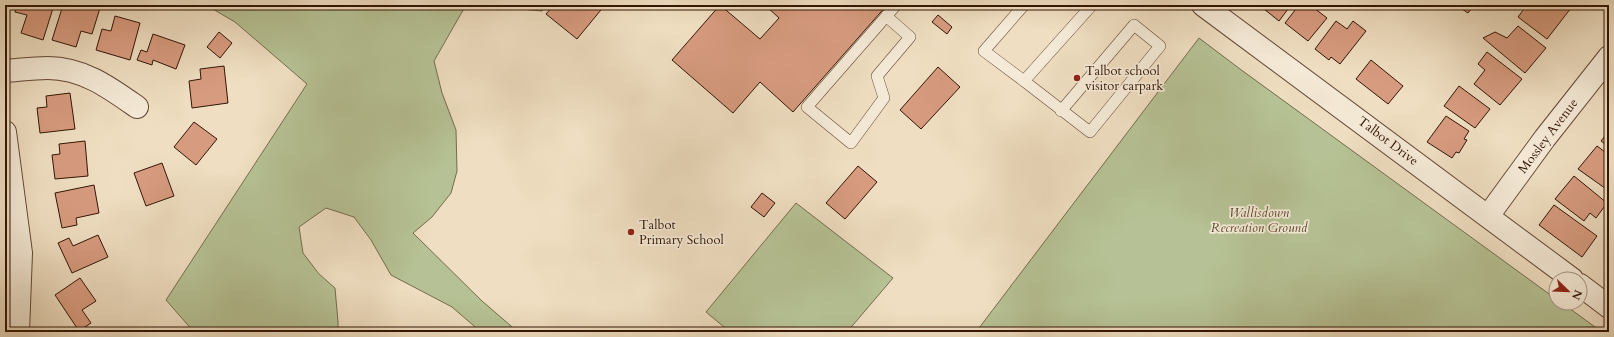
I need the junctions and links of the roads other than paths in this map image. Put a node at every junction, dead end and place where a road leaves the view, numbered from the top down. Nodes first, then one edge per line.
1 (896, 5) edge
2 (1024, 5) edge
3 (1092, 5) edge
4 (1203, 5) edge
5 (886, 16) junction
6 (1604, 63) edge
7 (5, 71) edge
8 (1024, 81) junction
9 (137, 107) dead end
10 (1061, 110) junction
11 (5, 132) edge
12 (1488, 216) junction
13 (1561, 271) edge
14 (1588, 291) edge
15 (1609, 307) edge
16 (18, 332) edge

1 - 5 lane
2 - 8 lane
3 - 8 lane
4 - 12 street, Talbot Drive
5 - 5 lane
6 - 12 street, Mossley Avenue
7 - 9 street
8 - 10 lane
10 - 10 lane
11 - 16 street
12 - 13 street, Talbot Drive
14 - 15 street

